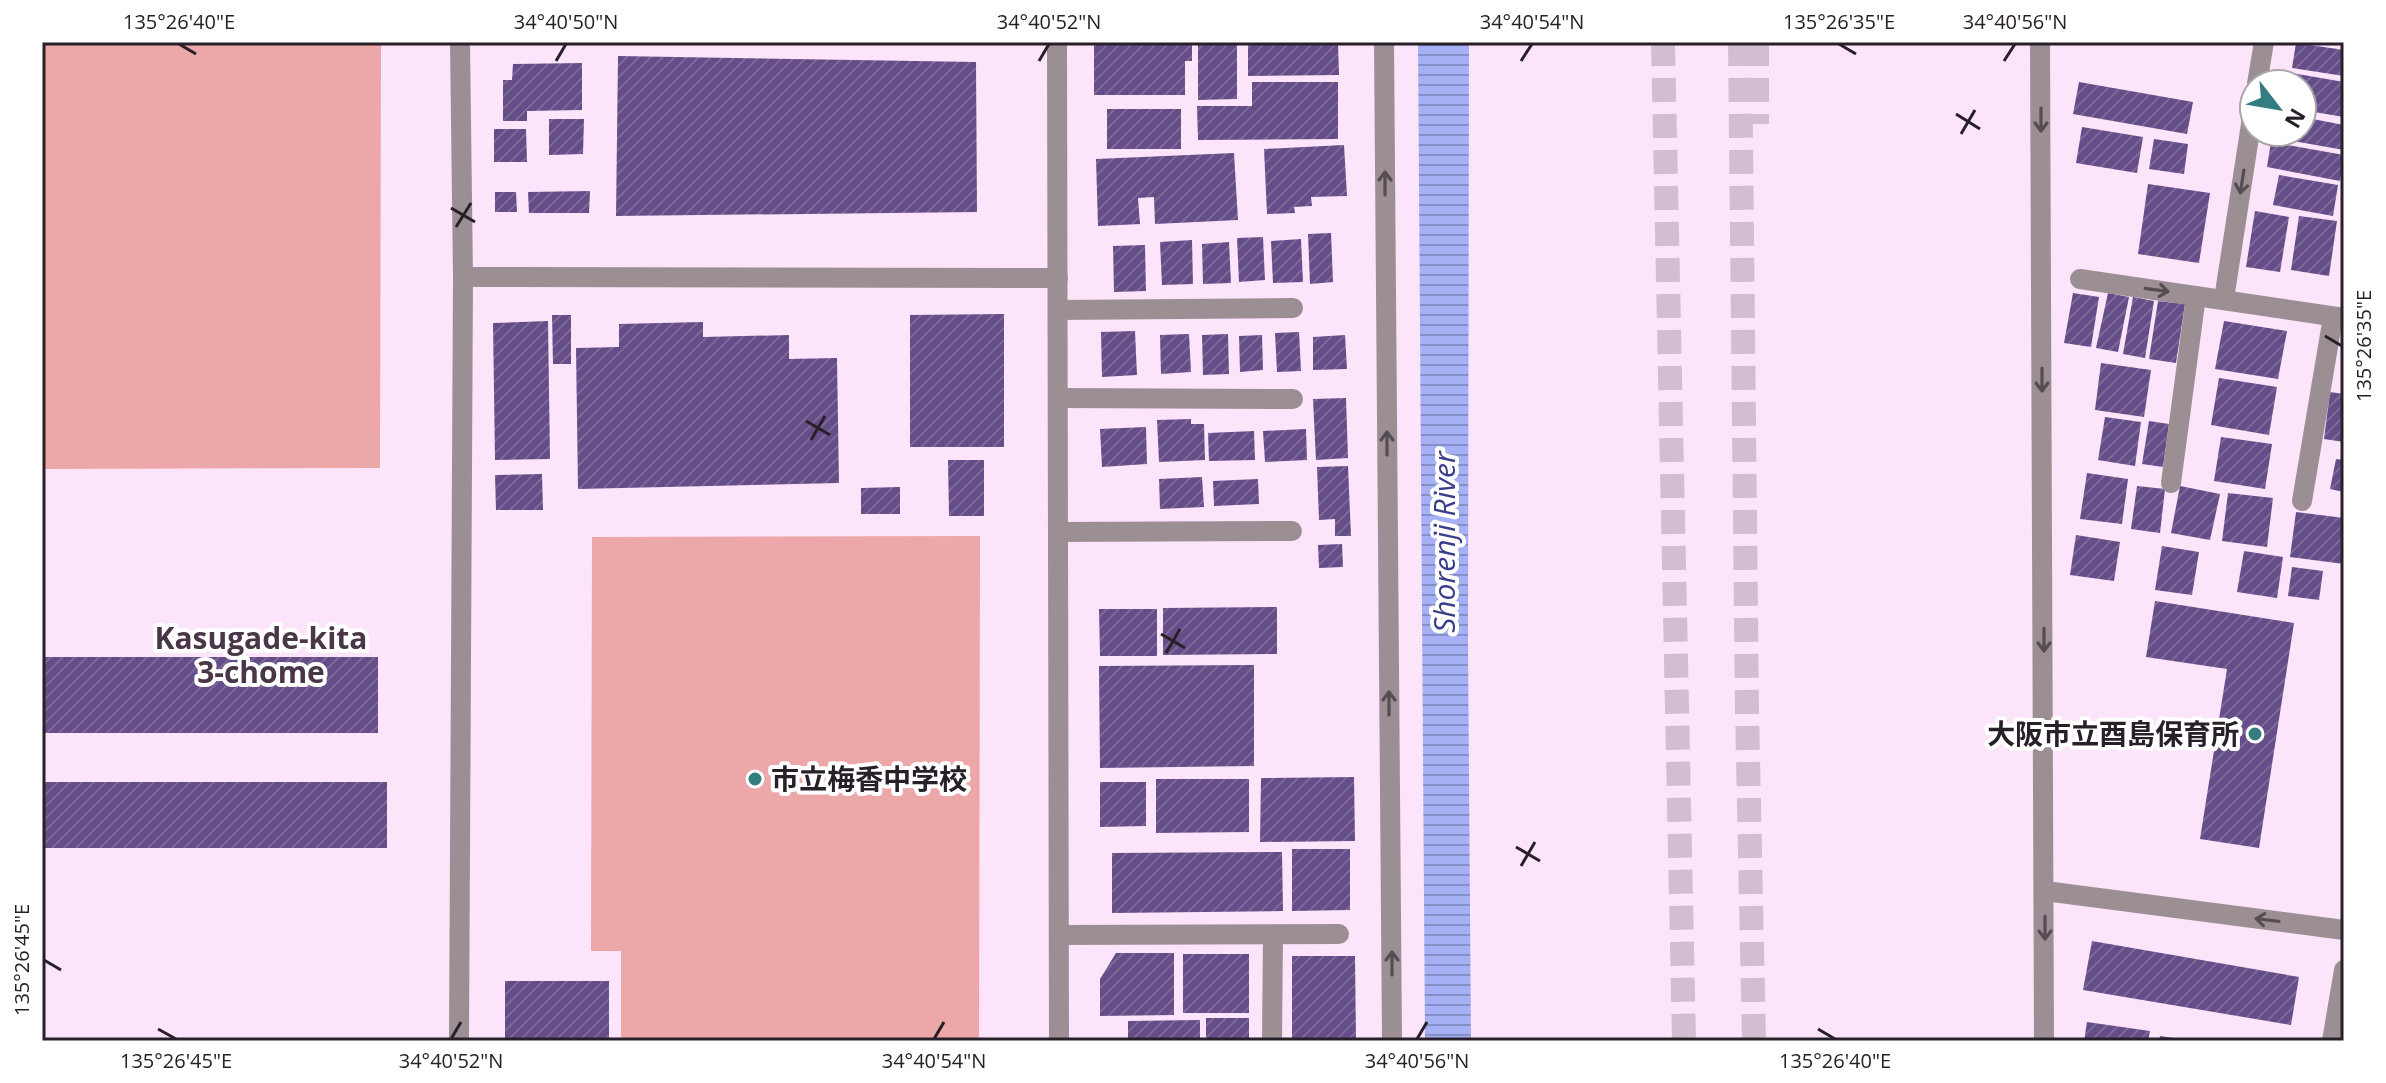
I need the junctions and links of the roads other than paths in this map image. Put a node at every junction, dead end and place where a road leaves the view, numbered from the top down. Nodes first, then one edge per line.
1 (460, 42) edge
2 (1057, 42) edge
3 (1384, 42) edge
4 (2040, 42) edge
5 (2264, 42) edge
6 (2260, 68) edge
7 (2247, 148) edge
8 (463, 277) junction
9 (1058, 278) junction
10 (2080, 279) dead end
11 (2196, 296) junction
12 (2224, 299) junction
13 (1293, 308) dead end
14 (1058, 310) junction
15 (2338, 318) edge
16 (1058, 398) junction
17 (1293, 399) dead end
18 (2171, 483) dead end
19 (2302, 501) dead end
20 (1292, 531) dead end
21 (1058, 532) junction
22 (2045, 891) junction
23 (2344, 930) edge
24 (1339, 934) dead end
25 (1059, 935) junction
26 (1273, 935) junction
27 (2344, 970) edge
28 (459, 1041) edge
29 (1059, 1041) edge
30 (1272, 1041) edge
31 (1392, 1041) edge
32 (2044, 1041) edge
33 (2332, 1041) edge

1 - 8 street
2 - 9 street
31 -> 3 street
4 -> 22 street
5 - 6 street
7 -> 12 street
8 - 9 street
8 - 28 street
9 - 14 street
10 -> 11 street
11 - 12 street
11 - 18 street
12 - 15 street
13 - 14 street
14 - 16 street
15 - 19 street
16 - 17 street
16 - 21 street
20 - 21 street
21 - 25 street
23 -> 22 street
22 -> 32 street
24 - 26 street
25 - 26 street
25 - 29 street
26 - 30 street
27 - 33 street

